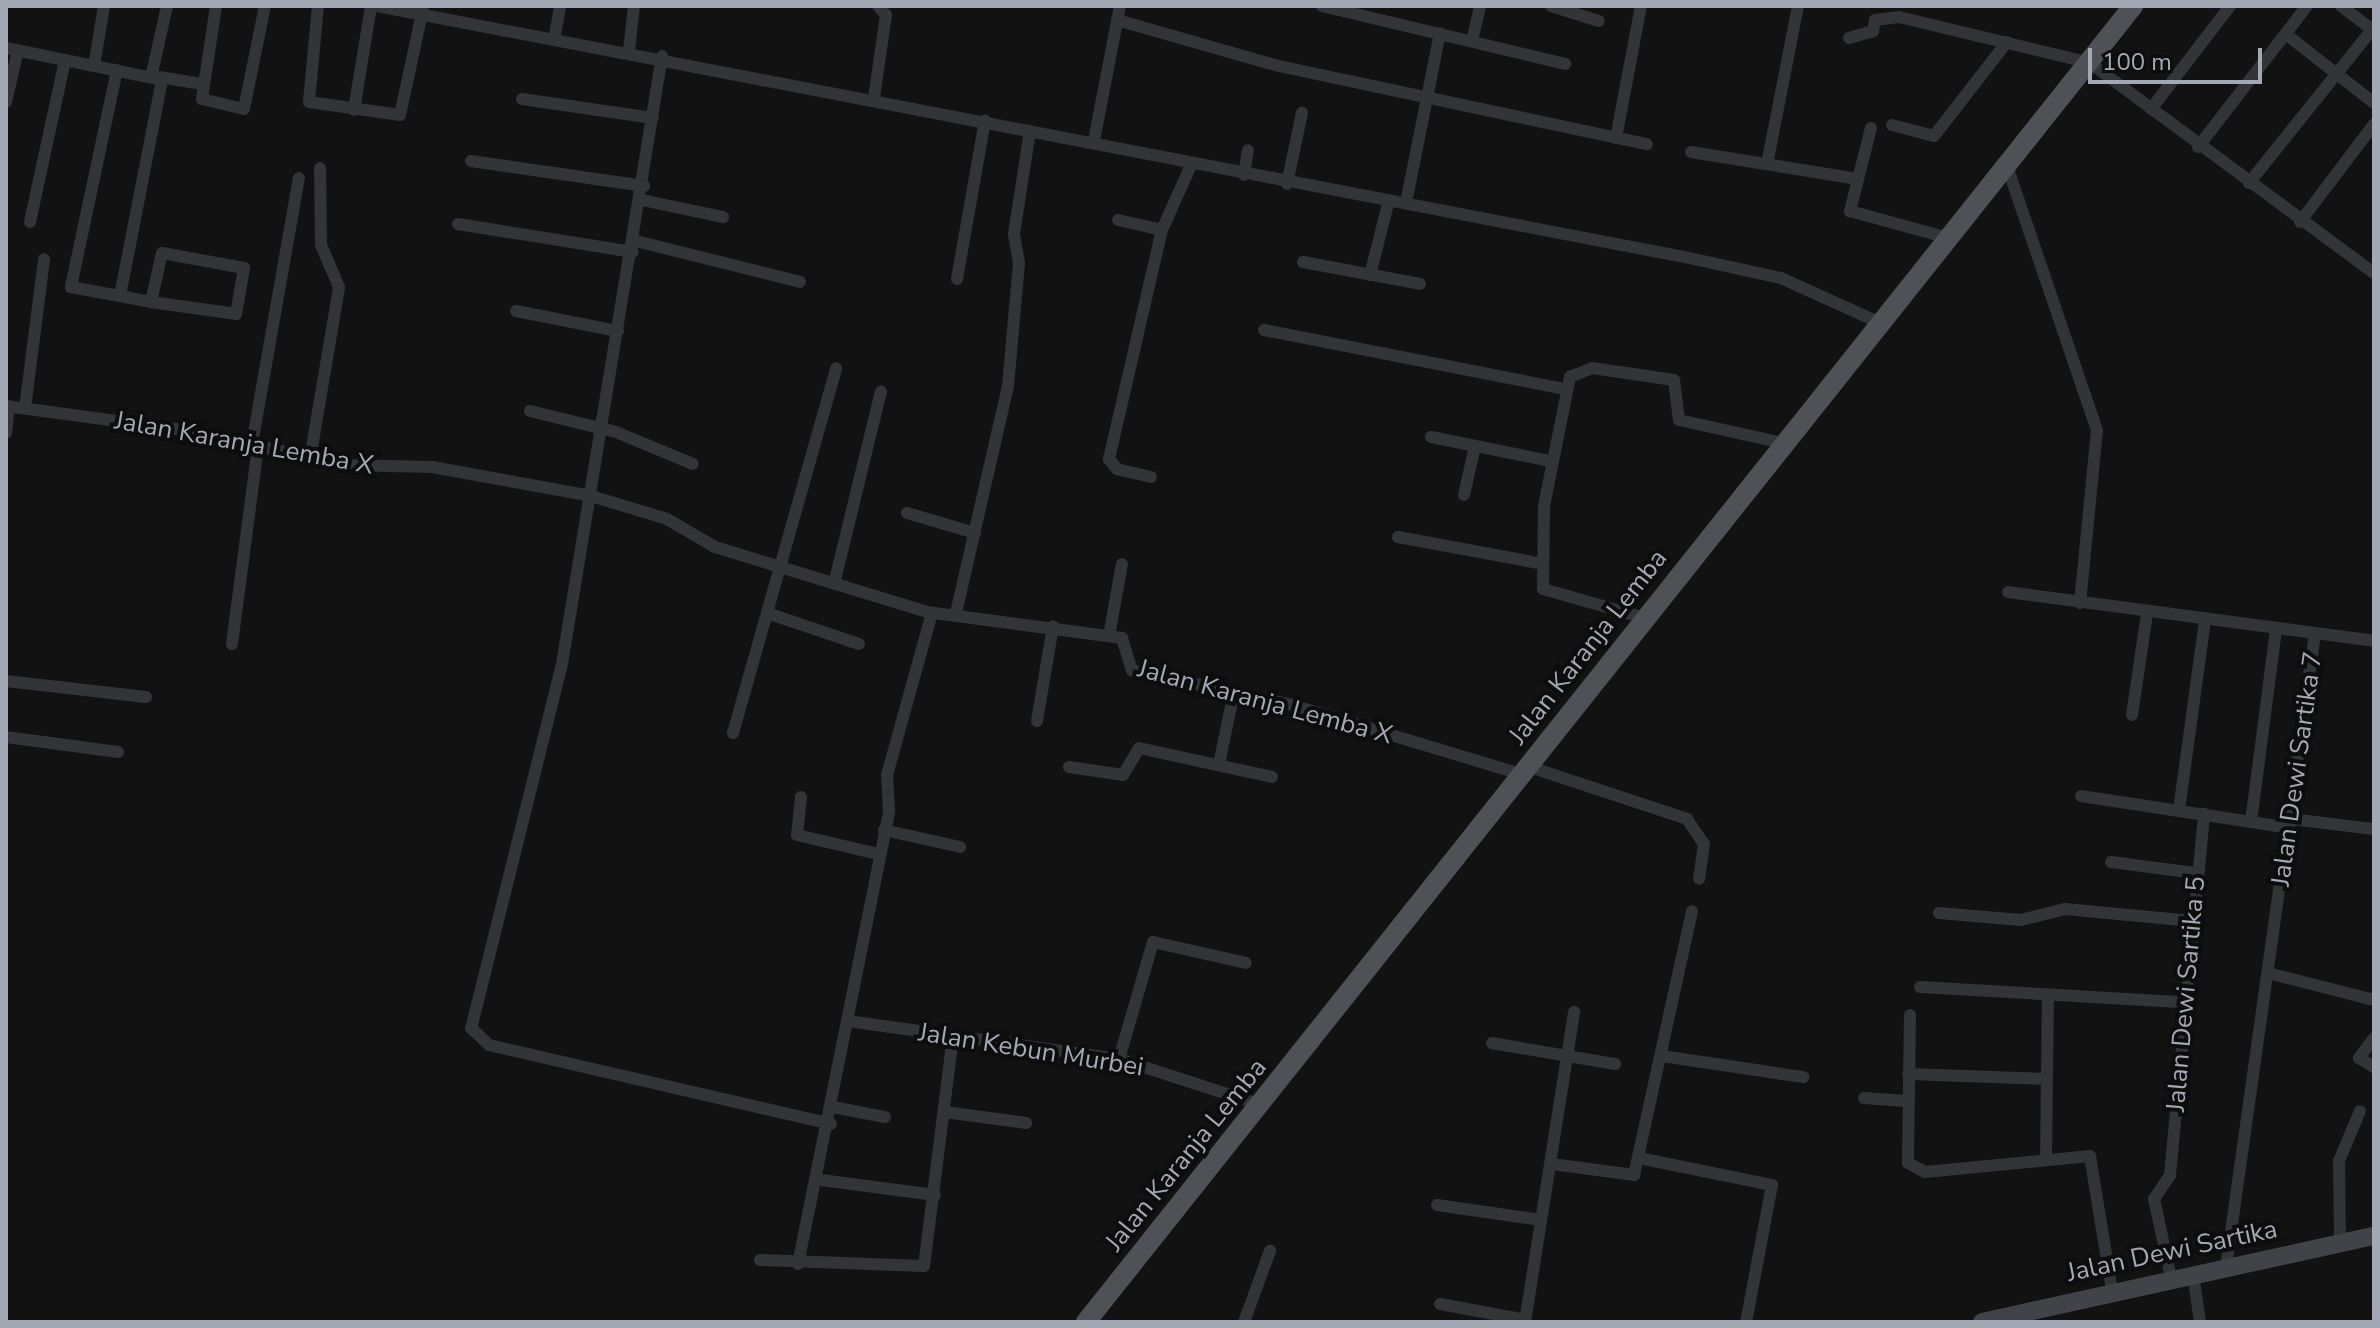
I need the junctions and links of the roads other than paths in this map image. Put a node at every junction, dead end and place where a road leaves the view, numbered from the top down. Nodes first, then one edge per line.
1 (104, 6) edge
2 (167, 6) edge
3 (216, 6) edge
4 (265, 6) edge
5 (318, 6) edge
6 (371, 6) edge
7 (377, 6) edge
8 (560, 6) edge
9 (634, 6) edge
10 (878, 6) edge
11 (1120, 6) edge
12 (1322, 6) edge
13 (1480, 6) edge
14 (1551, 6) edge
15 (1641, 6) edge
16 (1798, 6) edge
17 (2133, 6) edge
18 (2230, 6) edge
19 (2307, 6) edge
20 (2341, 6) edge
21 (423, 10) edge
22 (1117, 20) junction
23 (1599, 21) dead end
24 (2373, 29) edge
25 (1440, 33) junction
26 (555, 35) junction
27 (2287, 35) junction
28 (1849, 38) dead end
29 (1472, 41) junction
30 (2007, 42) junction
31 (12, 49) edge
32 (629, 50) junction
33 (662, 56) junction
34 (65, 60) junction
35 (2090, 63) junction
36 (1565, 64) dead end
37 (94, 66) junction
38 (117, 70) junction
39 (2337, 74) junction
40 (156, 75) junction
41 (202, 84) junction
42 (1427, 97) junction
43 (874, 98) junction
44 (522, 99) dead end
45 (6, 102) edge
46 (2374, 103) edge
47 (2151, 109) junction
48 (354, 110) junction
49 (1302, 113) dead end
50 (653, 118) junction
51 (985, 120) junction
52 (2374, 124) edge
53 (1892, 125) dead end
54 (1871, 128) dead end
55 (1030, 131) junction
56 (1616, 138) junction
57 (1094, 141) junction
58 (1647, 144) dead end
59 (2198, 147) junction
60 (1248, 150) dead end
61 (1691, 152) dead end
62 (1768, 159) junction
63 (471, 161) dead end
64 (1192, 163) junction
65 (2007, 166) junction
66 (320, 168) dead end
67 (1244, 175) junction
68 (299, 178) dead end
69 (1858, 179) junction
70 (2249, 183) junction
71 (1287, 184) junction
72 (644, 186) junction
73 (642, 200) junction
74 (1389, 200) junction
75 (1406, 203) junction
76 (723, 217) dead end
77 (1118, 220) dead end
78 (30, 222) dead end
79 (2300, 222) junction
80 (458, 224) dead end
81 (1162, 230) junction
82 (1949, 238) junction
83 (634, 247) junction
84 (44, 259) dead end
85 (1303, 262) dead end
86 (2374, 273) edge
87 (1370, 275) junction
88 (957, 279) dead end
89 (800, 282) dead end
90 (1420, 284) dead end
91 (120, 296) junction
92 (151, 302) junction
93 (516, 311) dead end
94 (1880, 323) junction
95 (1264, 330) dead end
96 (618, 331) junction
97 (836, 368) dead end
98 (1566, 389) junction
99 (881, 392) dead end
100 (8, 406) edge
101 (25, 408) junction
102 (530, 411) dead end
103 (604, 428) junction
104 (6, 433) edge
105 (1431, 437) dead end
106 (1783, 443) junction
107 (255, 445) junction
108 (1475, 446) junction
109 (310, 459) junction
110 (1550, 461) junction
111 (693, 464) dead end
112 (1151, 477) dead end
113 (1464, 495) dead end
114 (591, 496) junction
115 (907, 513) dead end
116 (975, 533) junction
117 (1398, 537) dead end
118 (781, 564) junction
119 (1122, 564) dead end
120 (1543, 564) junction
121 (835, 580) junction
122 (2008, 592) dead end
123 (2080, 603) junction
124 (767, 613) junction
125 (932, 613) junction
126 (956, 613) junction
127 (2147, 613) junction
128 (1645, 618) junction
129 (2205, 621) junction
130 (1053, 626) junction
131 (2276, 630) junction
132 (2315, 634) junction
133 (1109, 636) junction
134 (2374, 641) edge
135 (232, 644) dead end
136 (859, 644) dead end
137 (6, 681) edge
138 (1234, 692) junction
139 (146, 697) dead end
140 (2132, 715) dead end
141 (1037, 721) dead end
142 (733, 733) dead end
143 (6, 737) edge
144 (118, 752) dead end
145 (1219, 764) junction
146 (1069, 767) dead end
147 (1524, 770) junction
148 (1272, 777) dead end
149 (2081, 796) dead end
150 (801, 797) dead end
151 (2179, 810) junction
152 (2204, 814) junction
153 (2251, 822) junction
154 (2291, 824) junction
155 (2374, 829) edge
156 (884, 830) junction
157 (960, 847) dead end
158 (878, 854) junction
159 (2111, 862) dead end
160 (2196, 873) junction
161 (1699, 879) dead end
162 (1692, 911) dead end
163 (1939, 913) dead end
164 (2192, 921) junction
165 (1246, 963) dead end
166 (2268, 973) junction
167 (1920, 987) dead end
168 (2048, 995) junction
169 (2374, 1000) edge
170 (2183, 1002) junction
171 (1574, 1012) dead end
172 (1910, 1015) dead end
173 (848, 1021) junction
174 (953, 1038) junction
175 (2374, 1038) edge
176 (1492, 1043) dead end
177 (1568, 1055) junction
178 (1662, 1056) junction
179 (1119, 1059) junction
180 (1615, 1064) dead end
181 (2374, 1067) edge
182 (1908, 1074) junction
183 (1803, 1077) dead end
184 (2047, 1079) junction
185 (1864, 1098) dead end
186 (1907, 1101) junction
187 (1258, 1104) junction
188 (833, 1107) junction
189 (2360, 1111) dead end
190 (945, 1112) junction
191 (885, 1117) dead end
192 (1026, 1123) dead end
193 (831, 1124) junction
194 (2046, 1157) junction
195 (1639, 1158) junction
196 (1552, 1164) junction
197 (821, 1180) junction
198 (935, 1195) junction
199 (1437, 1205) dead end
200 (1541, 1220) junction
201 (2374, 1236) edge
202 (2340, 1242) junction
203 (1270, 1251) dead end
204 (760, 1260) dead end
205 (798, 1264) junction
206 (2226, 1267) junction
207 (2193, 1274) junction
208 (2171, 1278) junction
209 (2112, 1290) junction
210 (1440, 1304) dead end
211 (1526, 1321) edge
212 (1086, 1322) edge
213 (1244, 1322) edge
214 (1746, 1322) edge
215 (1982, 1322) edge
216 (2200, 1322) edge

1 - 37 street
2 - 40 street
3 - 41 street
4 - 41 street
5 - 48 street
6 - 48 street
7 - 21 street
8 - 26 street
9 - 32 street
10 - 43 street
11 - 22 street
12 - 25 street
13 - 29 street
14 - 23 street
15 - 56 street
16 - 62 street
17 - 35 main road, Jalan Karanja Lemba
18 - 47 street
19 - 27 street
20 - 24 street
21 - 26 street
21 - 48 street
22 - 42 street
22 - 57 street
24 - 39 street
25 - 29 street
25 - 42 street
26 - 32 street
27 - 39 street
27 - 59 street
28 - 30 street
29 - 36 street
30 - 35 street
30 - 53 street
31 - 34 street
31 - 45 street
32 - 33 street
33 - 43 street
33 - 50 street
34 - 37 street
34 - 78 street
35 - 47 street
35 - 65 main road, Jalan Karanja Lemba
37 - 38 street
38 - 40 street
38 - 91 street
39 - 46 street
39 - 70 street
40 - 41 street
40 - 91 street
42 - 56 street
42 - 75 street
43 - 51 street
44 - 50 street
47 - 59 street
49 - 71 street
50 - 72 street
51 - 55 street
51 - 88 street
52 - 79 street
54 - 69 street
55 - 57 street
55 - 116 street
56 - 58 street
57 - 64 street
59 - 70 street
60 - 67 street
61 - 62 street
62 - 69 street
63 - 72 street
64 - 67 street
64 - 81 street
65 - 82 main road, Jalan Karanja Lemba
65 - 123 street
66 - 109 street
67 - 71 street
68 - 107 street
69 - 82 street
70 - 79 street
71 - 74 street
72 - 73 street
73 - 76 street
73 - 83 street
74 - 75 street
74 - 87 street
75 - 94 street
77 - 81 street
79 - 86 street
80 - 83 street
81 - 112 street
82 - 94 main road, Jalan Karanja Lemba
83 - 89 street
83 - 96 street
84 - 101 street
85 - 87 street
87 - 90 street
91 - 92 street
92 - 92 street
93 - 96 street
94 - 106 main road, Jalan Karanja Lemba
95 - 98 street
96 - 103 street
97 - 118 street
98 - 106 street
98 - 110 street
99 - 121 street
100 - 101 street, Jalan Karanja Lemba X
100 - 104 street
101 - 107 street, Jalan Karanja Lemba X
102 - 103 street
103 - 111 street
103 - 114 street
105 - 108 street
106 - 128 main road, Jalan Karanja Lemba
107 - 109 street, Jalan Karanja Lemba X
107 - 135 street
108 - 110 street
108 - 113 street
109 - 114 street, Jalan Karanja Lemba X
110 - 120 street
114 - 118 street, Jalan Karanja Lemba X
114 - 193 street
115 - 116 street
116 - 126 street
117 - 120 street
118 - 121 street, Jalan Karanja Lemba X
118 - 124 street
119 - 133 street
120 - 128 street
121 - 125 street, Jalan Karanja Lemba X
122 - 123 street, Jalan Dewi Sartika 7
123 - 127 street, Jalan Dewi Sartika 7
124 - 136 street
124 - 142 street
125 - 126 street, Jalan Karanja Lemba X
125 - 156 street
126 - 130 street, Jalan Karanja Lemba X
127 - 129 street, Jalan Dewi Sartika 7
127 - 140 street
128 - 147 main road, Jalan Karanja Lemba
129 - 131 street, Jalan Dewi Sartika 7
129 - 151 street
130 - 133 street, Jalan Karanja Lemba X
130 - 141 street
131 - 132 street, Jalan Dewi Sartika 7
131 - 153 street
132 - 134 street
132 - 154 street, Jalan Dewi Sartika 7
133 - 138 street, Jalan Karanja Lemba X
137 - 139 street
138 - 145 street
138 - 147 street, Jalan Karanja Lemba X
143 - 144 street
145 - 146 street
145 - 148 street
147 - 161 street, Jalan Karanja Lemba X
147 - 187 main road, Jalan Karanja Lemba
149 - 151 street
150 - 158 street
151 - 152 street
152 - 153 street
152 - 160 street, Jalan Dewi Sartika 5
153 - 154 street
154 - 155 street
154 - 166 street, Jalan Dewi Sartika 7
156 - 157 street
156 - 158 street
158 - 173 street
159 - 160 street
160 - 164 street, Jalan Dewi Sartika 5
162 - 178 street
163 - 164 street
164 - 170 street, Jalan Dewi Sartika 5
165 - 179 street
166 - 169 street
166 - 206 street, Jalan Dewi Sartika 7
167 - 168 street
168 - 170 street
168 - 184 street
170 - 208 street, Jalan Dewi Sartika 5
171 - 177 street
172 - 182 street
173 - 174 street, Jalan Kebun Murbei
173 - 188 street
174 - 179 street, Jalan Kebun Murbei
174 - 190 street
175 - 181 street
176 - 177 street
177 - 180 street
177 - 196 street
178 - 183 street
178 - 195 street
179 - 187 street, Jalan Kebun Murbei
182 - 184 street
182 - 186 street
184 - 194 street
185 - 186 street
186 - 194 street
187 - 212 main road, Jalan Karanja Lemba
188 - 191 street
188 - 193 street
189 - 202 street
190 - 192 street
190 - 198 street
193 - 197 street
194 - 209 street
195 - 196 street
195 - 214 street
196 - 200 street
197 - 198 street
197 - 205 street
198 - 205 street
199 - 200 street
200 - 211 street
201 - 202 main road, Jalan Dewi Sartika
202 - 206 main road, Jalan Dewi Sartika
203 - 213 street
204 - 205 street
206 - 207 main road, Jalan Dewi Sartika
207 - 208 main road, Jalan Dewi Sartika
207 - 216 street
208 - 209 main road, Jalan Dewi Sartika
209 - 215 main road, Jalan Dewi Sartika
210 - 211 street

